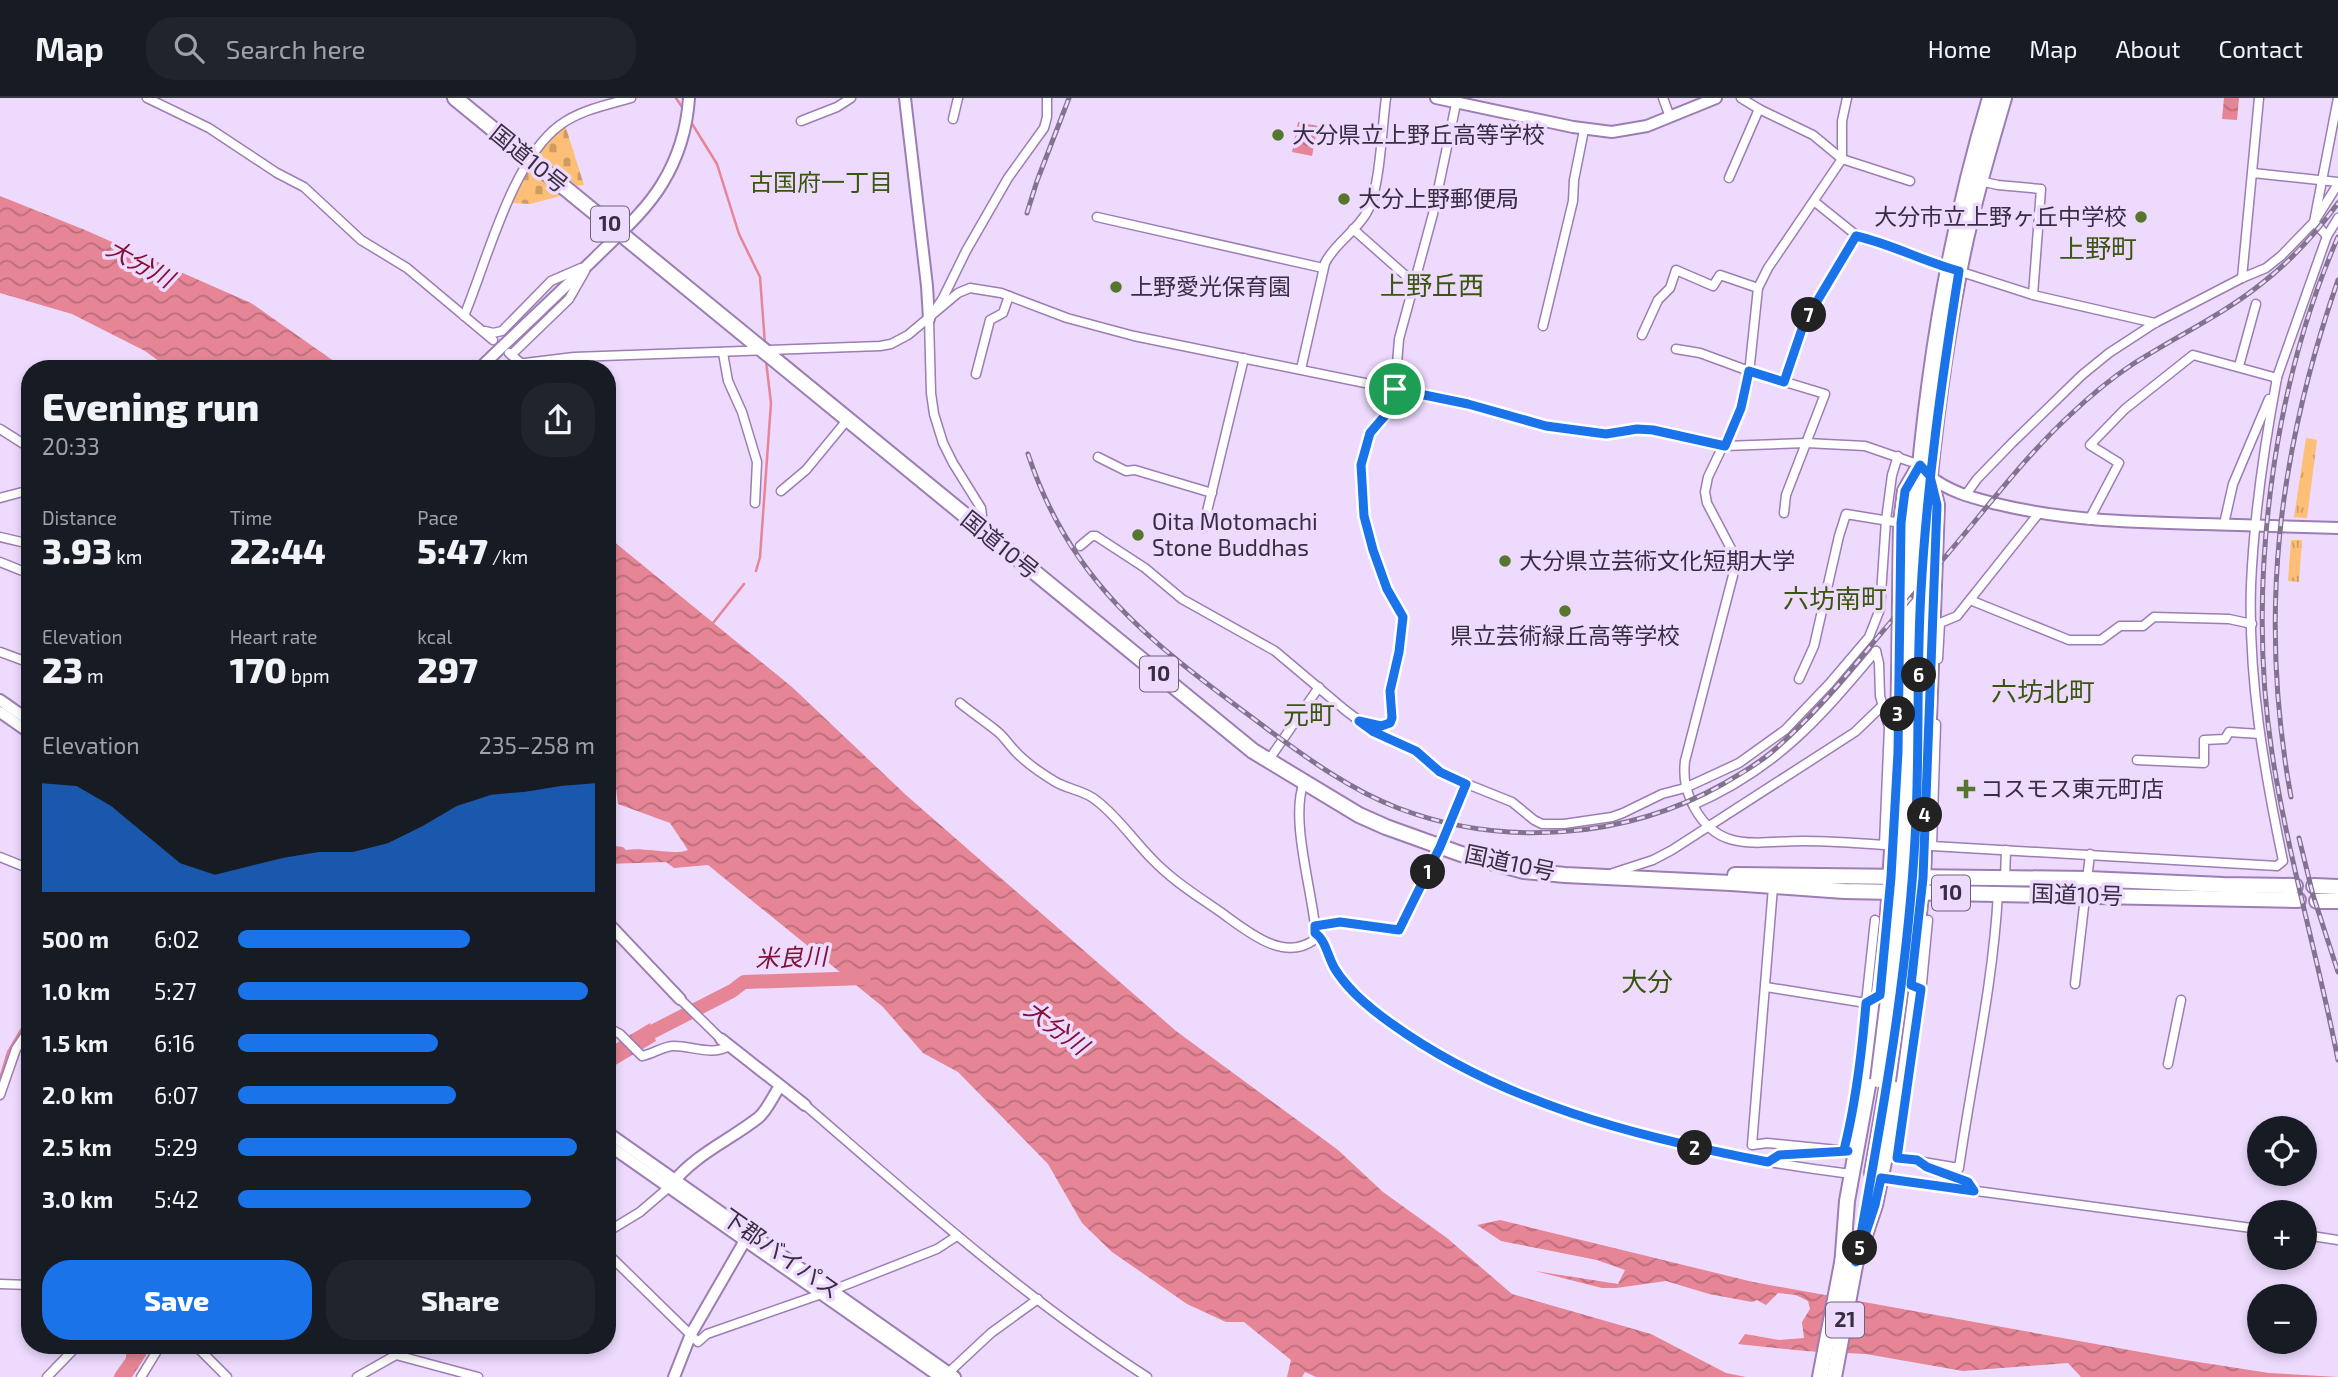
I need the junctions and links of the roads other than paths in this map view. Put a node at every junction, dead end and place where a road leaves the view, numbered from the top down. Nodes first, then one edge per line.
1 (147, 98) edge
2 (455, 98) edge
3 (631, 98) edge
4 (689, 98) edge
5 (851, 98) edge
6 (905, 98) edge
7 (958, 98) edge
8 (1047, 98) edge
9 (1386, 98) edge
10 (1436, 98) edge
11 (1663, 98) edge
12 (1716, 98) edge
13 (1741, 98) edge
14 (1846, 98) edge
15 (1990, 98) edge
16 (2004, 98) edge
17 (2259, 98) edge
18 (2338, 98) edge
19 (1456, 100) edge
20 (1759, 109) junction
21 (1670, 117) junction
22 (953, 118) dead end
23 (801, 121) dead end
24 (1584, 130) junction
25 (1842, 159) junction
26 (530, 160) junction
27 (2253, 173) junction
28 (1729, 177) dead end
29 (2322, 180) junction
30 (1910, 181) dead end
31 (1980, 181) junction
32 (2338, 183) edge
33 (1815, 202) junction
34 (1097, 217) dead end
35 (2338, 218) edge
36 (2314, 222) junction
37 (1353, 229) junction
38 (621, 233) junction
39 (1856, 236) junction
40 (2327, 236) junction
41 (588, 265) junction
42 (1323, 268) junction
43 (1954, 270) junction
44 (2242, 278) junction
45 (1414, 283) junction
46 (1758, 288) junction
47 (2033, 295) junction
48 (1009, 296) junction
49 (2256, 304) dead end
50 (464, 316) junction
51 (929, 319) junction
52 (2155, 323) junction
53 (1543, 326) dead end
54 (480, 328) junction
55 (1642, 335) dead end
56 (493, 340) dead end
57 (1676, 349) dead end
58 (767, 351) junction
59 (723, 353) junction
60 (1244, 358) junction
61 (488, 360) edge
62 (517, 360) edge
63 (550, 360) edge
64 (2239, 366) junction
65 (1301, 369) junction
66 (1749, 371) junction
67 (976, 374) dead end
68 (2277, 378) junction
69 (1784, 382) junction
70 (1395, 389) junction
71 (848, 419) junction
72 (0, 429) edge
73 (21, 442) edge
74 (1806, 443) junction
75 (1725, 446) junction
76 (1898, 456) junction
77 (1098, 457) dead end
78 (1925, 471) junction
79 (781, 491) dead end
80 (21, 492) edge
81 (1212, 493) junction
82 (1965, 496) junction
83 (0, 498) edge
84 (755, 503) dead end
85 (1784, 513) dead end
86 (2039, 513) junction
87 (2090, 520) junction
88 (1894, 522) junction
89 (2224, 524) junction
90 (976, 525) junction
91 (2255, 525) junction
92 (1203, 528) dead end
93 (2338, 528) edge
94 (0, 537) edge
95 (21, 542) edge
96 (1080, 546) dead end
97 (0, 562) edge
98 (21, 570) edge
99 (1970, 600) junction
100 (2252, 624) junction
101 (0, 652) edge
102 (21, 660) edge
103 (1934, 669) junction
104 (1799, 679) dead end
105 (1319, 687) junction
106 (0, 700) edge
107 (960, 704) dead end
108 (1882, 706) junction
109 (0, 712) edge
110 (21, 715) edge
111 (1359, 721) junction
112 (21, 727) edge
113 (2260, 734) junction
114 (2137, 760) dead end
115 (1268, 761) junction
116 (1304, 782) junction
117 (1466, 784) junction
118 (1685, 788) junction
119 (1693, 805) junction
120 (1707, 828) junction
121 (1440, 847) junction
122 (2006, 849) junction
123 (2090, 854) junction
124 (0, 856) edge
125 (21, 865) edge
126 (1604, 876) junction
127 (1923, 878) junction
128 (2005, 878) junction
129 (2088, 879) junction
130 (1890, 884) junction
131 (1773, 887) junction
132 (2338, 887) edge
133 (1920, 893) junction
134 (1998, 893) junction
135 (2086, 896) junction
136 (2338, 901) edge
137 (1875, 920) dead end
138 (1928, 920) dead end
139 (1315, 929) junction
140 (616, 931) edge
141 (2075, 984) dead end
142 (1766, 987) junction
143 (1916, 987) junction
144 (1880, 995) junction
145 (680, 999) joint
146 (2181, 1000) dead end
147 (1866, 1003) junction
148 (616, 1033) edge
149 (21, 1043) edge
150 (725, 1043) junction
151 (2168, 1064) dead end
152 (780, 1086) junction
153 (0, 1095) edge
154 (805, 1105) joint
155 (616, 1139) edge
156 (616, 1150) edge
157 (1844, 1150) junction
158 (1917, 1160) junction
159 (1768, 1162) junction
160 (1865, 1180) junction
161 (671, 1184) junction
162 (1974, 1191) junction
163 (616, 1226) edge
164 (2247, 1228) edge
165 (957, 1236) junction
166 (747, 1237) junction
167 (2317, 1237) edge
168 (2338, 1240) edge
169 (616, 1262) edge
170 (1849, 1265) junction
171 (0, 1284) edge
172 (21, 1285) edge
173 (827, 1293) junction
174 (1038, 1299) junction
175 (691, 1334) junction
176 (69, 1354) edge
177 (155, 1354) edge
178 (204, 1354) edge
179 (396, 1355) joint
180 (947, 1376) edge
181 (47, 1377) edge
182 (141, 1377) edge
183 (227, 1377) edge
184 (356, 1377) edge
185 (478, 1377) edge
186 (674, 1377) edge
187 (1147, 1377) edge
188 (1820, 1377) edge
189 (1834, 1377) edge

1 - 50 street
2 - 26 main road, 国道10号 / 10
3 - 26 street
4 - 38 street
5 - 23 street
6 - 51 street
7 - 22 street
8 - 51 street
9 - 37 street
10 - 19 street
11 - 21 street
12 - 21 street
13 - 20 street
14 - 25 street
15 - 43 main road, 21
16 - 31 main road, 21
17 - 27 street
18 - 29 street
19 - 24 street
19 - 45 street
20 - 25 street
20 - 28 street
21 - 24 street
24 - 53 street
25 - 30 street
25 - 33 street
26 - 38 main road, 国道10号 / 10
26 - 50 street
27 - 29 street
27 - 44 street
29 - 32 street
29 - 36 street
31 - 43 main road, 21
31 - 47 street
32 - 36 street
33 - 39 street
33 - 46 street
34 - 42 street
35 - 40 street
36 - 40 street
36 - 44 street
37 - 42 street
37 - 45 street
38 - 41 street
38 - 58 main road, 国道10号 / 10
39 - 43 street
39 - 69 street
40 - 68 street
41 - 54 street
41 - 61 street
41 - 62 street
42 - 65 street
43 - 47 street
43 - 78 main road, 21
44 - 52 street
45 - 70 street
46 - 55 street
46 - 66 street
47 - 52 street
48 - 51 street
48 - 60 street
48 - 67 street
49 - 64 street
50 - 54 street
51 - 58 street
51 - 90 street
52 - 82 street
54 - 56 street
57 - 66 street
58 - 59 street
58 - 71 main road, 国道10号 / 10
59 - 63 street
59 - 84 street
60 - 65 street
60 - 81 street
64 - 68 street
64 - 87 street
65 - 70 street
66 - 69 street
66 - 75 street
68 - 89 street
68 - 91 street
69 - 74 street
70 - 75 street
70 - 111 street
71 - 79 street
71 - 90 main road, 国道10号 / 10
72 - 73 street
74 - 75 street
74 - 76 street
74 - 85 street
75 - 118 street
76 - 78 street
76 - 88 street
77 - 81 street
78 - 82 street
78 - 88 main road
78 - 103 main road
78 - 160 main road, 21, bridge
80 - 83 street
81 - 92 street
82 - 86 street
86 - 87 street
86 - 99 street
87 - 89 street
88 - 104 street
88 - 118 street
88 - 130 main road
89 - 91 street
90 - 115 main road, 国道10号 / 10
91 - 93 street
91 - 100 street
94 - 95 street
96 - 105 street
97 - 98 street
99 - 100 street
99 - 103 street
100 - 113 street
101 - 102 street
103 - 122 street
103 - 127 main road
105 - 111 street
105 - 115 street
106 - 110 street
107 - 139 street
108 - 119 street
108 - 120 street
108 - 120 street
109 - 112 street
111 - 117 street
113 - 114 street
113 - 123 street
115 - 116 main road, 国道10号 / 10
116 - 121 main road, 国道10号 / 10
116 - 139 street
117 - 118 street
117 - 121 street
118 - 119 street
119 - 120 street
120 - 126 street
121 - 126 main road, 国道10号 / 10
121 - 139 street
122 - 123 street
122 - 128 street
123 - 129 street
124 - 125 street
126 - 130 main road, 国道10号 / 10
126 - 131 main road, 国道10号 / 10
127 - 128 main road, 国道10号 / 10
127 - 130 main road, 国道10号 / 10
127 - 133 main road
128 - 129 main road, 国道10号 / 10
129 - 135 street
129 - 135 main road, 国道10号 / 10
130 - 131 main road, 国道10号 / 10
130 - 133 main road, 国道10号 / 10
130 - 144 main road
131 - 142 street
132 - 136 main road
133 - 134 main road, 国道10号 / 10
133 - 143 main road
134 - 135 main road, 国道10号 / 10
134 - 158 street
135 - 141 street
137 - 147 street
138 - 143 street
139 - 159 street
140 - 145 street
142 - 147 street
142 - 157 street
143 - 158 street
143 - 160 main road
144 - 147 street
144 - 160 main road
145 - 150 street
146 - 151 street
147 - 157 street
148 - 150 street
149 - 153 street
150 - 152 street
152 - 154 street
152 - 161 street
154 - 165 street
155 - 161 street, 下郡バイパス
156 - 161 street, 下郡バイパス
157 - 159 street
158 - 162 street
159 - 160 street
160 - 162 street
160 - 170 main road
160 - 170 main road, 21
161 - 163 street
161 - 166 street, 下郡バイパス
162 - 164 street
165 - 173 street
165 - 174 street
166 - 173 street, 下郡バイパス
166 - 175 street
167 - 168 street
169 - 175 street
170 - 188 main road, 21
170 - 189 main road, 21
171 - 172 street
173 - 175 street
173 - 180 street, 下郡バイパス
174 - 180 street
174 - 187 street
175 - 186 street
176 - 181 street
177 - 182 street
178 - 183 street
179 - 184 street
179 - 185 street

